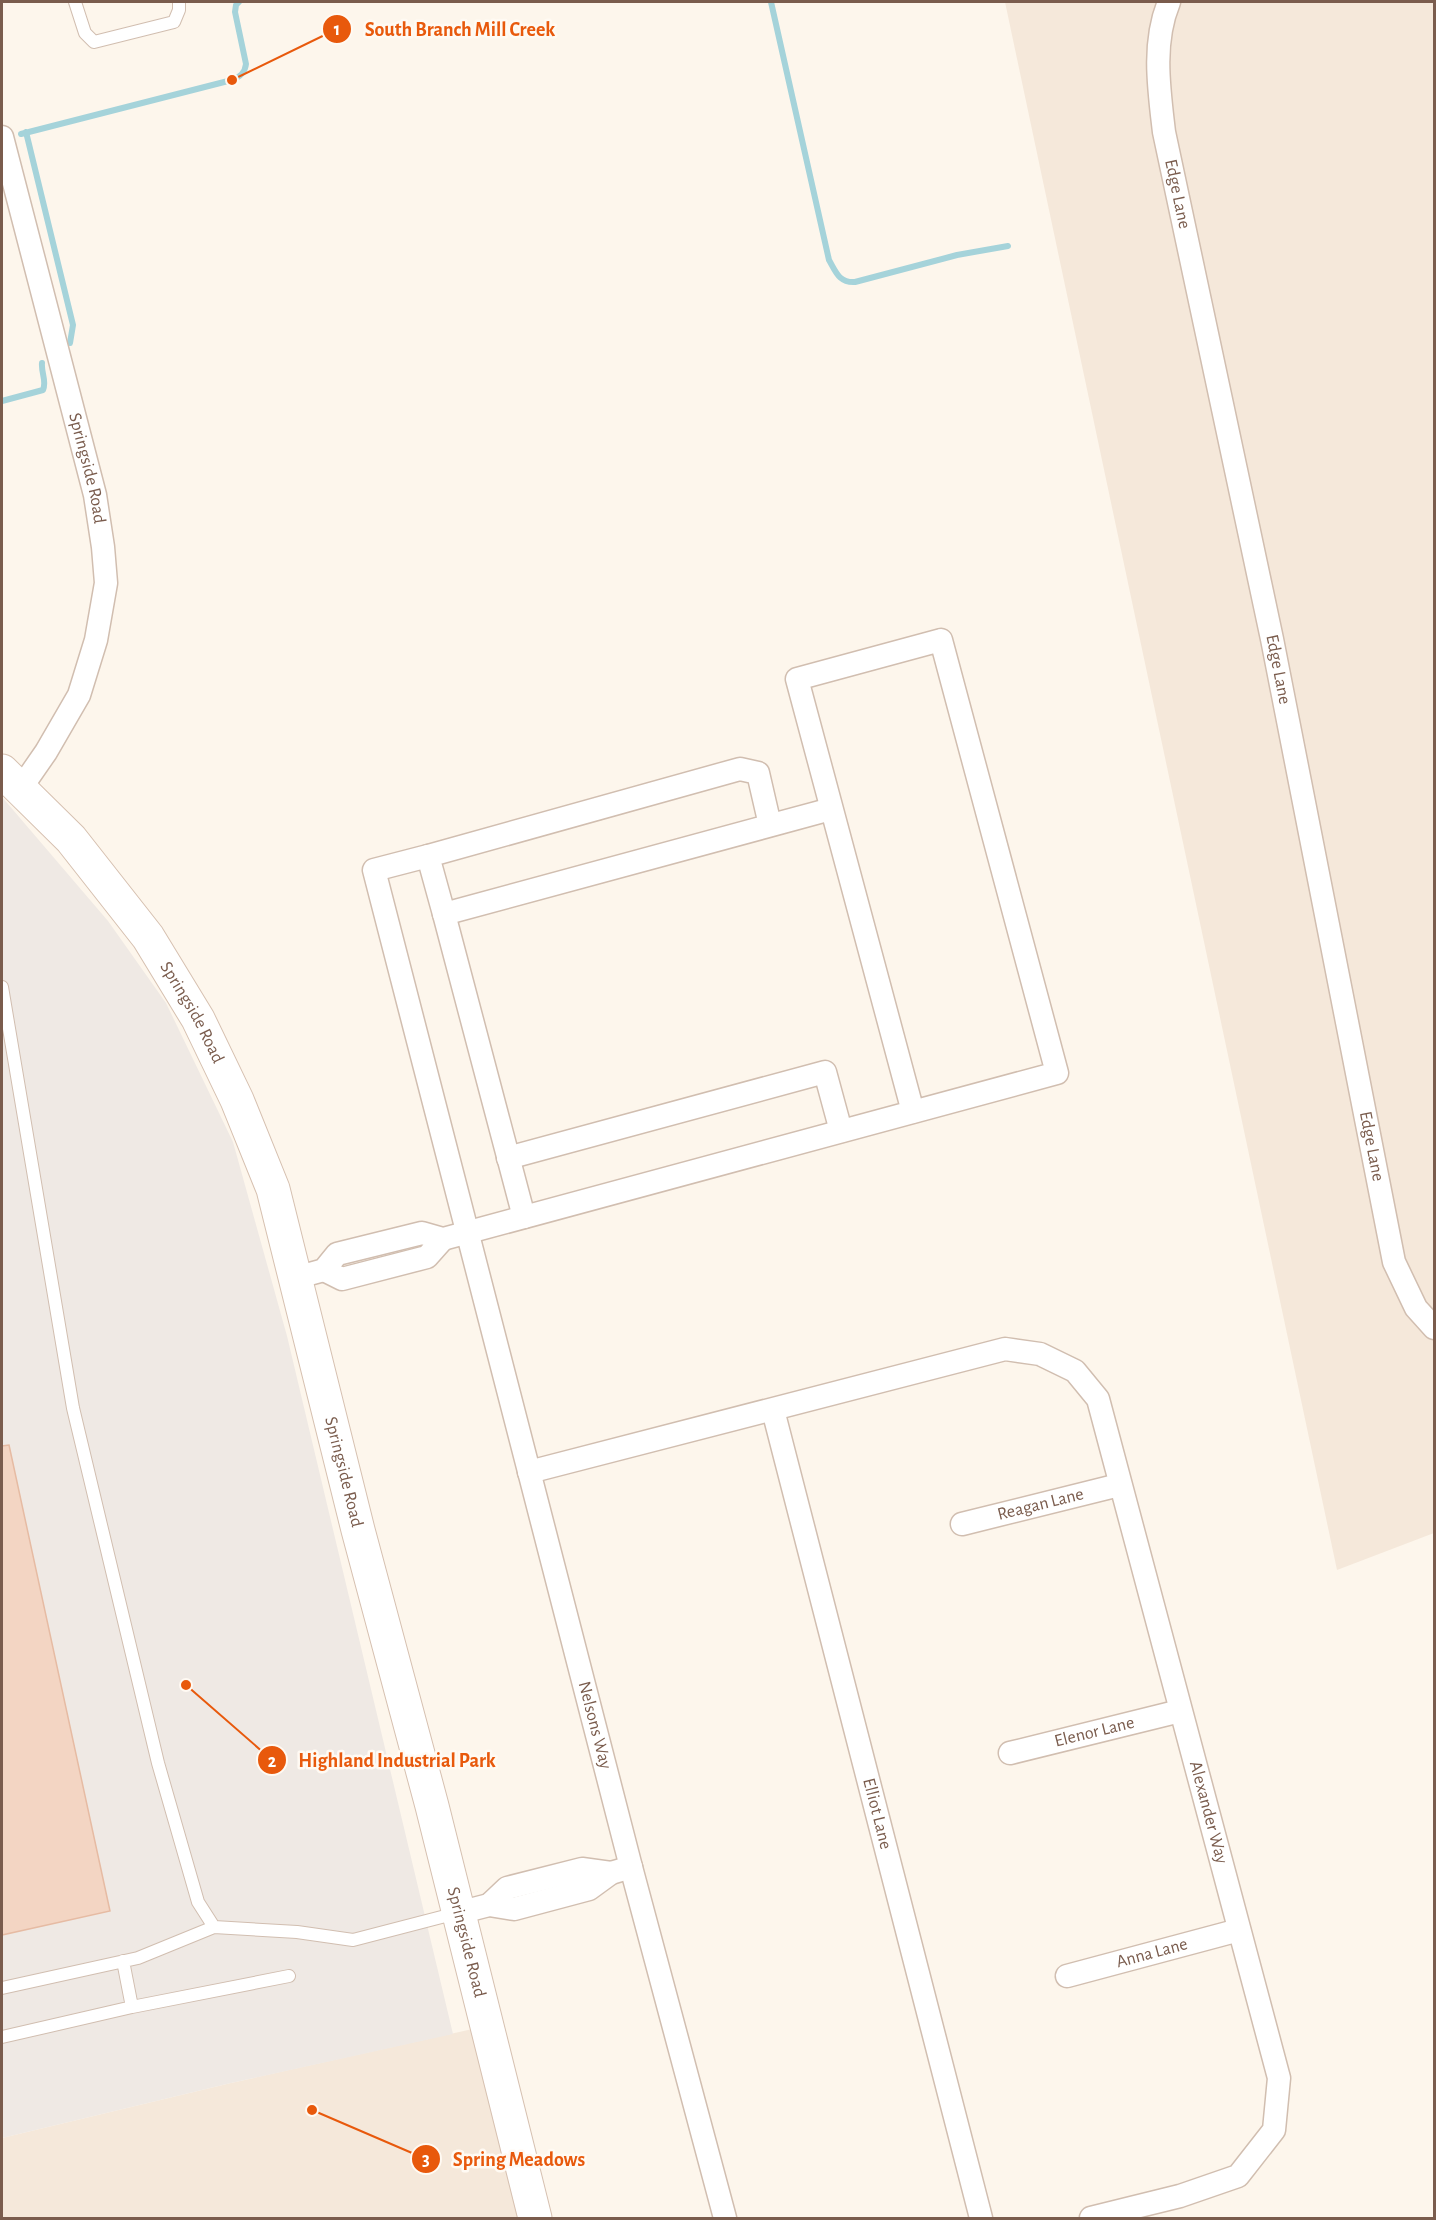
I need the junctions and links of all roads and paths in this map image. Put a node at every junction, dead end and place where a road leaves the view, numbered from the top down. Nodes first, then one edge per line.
1 (75, 2) edge
2 (179, 2) edge
3 (1168, 2) edge
4 (2, 137) edge
5 (11, 779) edge
6 (831, 809) junction
7 (770, 825) junction
8 (428, 856) junction
9 (444, 914) junction
10 (2, 987) edge
11 (913, 1112) junction
12 (841, 1131) junction
13 (508, 1158) junction
14 (524, 1217) junction
15 (468, 1232) junction
16 (309, 1274) junction
17 (1434, 1328) edge
18 (773, 1410) junction
19 (529, 1472) junction
20 (1119, 1485) junction
21 (962, 1524) dead end
22 (1180, 1711) junction
23 (1010, 1753) dead end
24 (621, 1870) junction
25 (458, 1913) junction
26 (214, 1927) junction
27 (1239, 1930) junction
28 (123, 1961) junction
29 (289, 1976) dead end
30 (1067, 1976) dead end
31 (2, 1988) edge
32 (132, 2007) junction
33 (2, 2037) edge
34 (536, 2218) edge
35 (725, 2218) edge
36 (981, 2218) edge
37 (1091, 2218) edge

1 - 2 lane
3 - 17 street, Edge Lane
4 - 5 street, Springside Road
5 - 16 main road, Springside Road
6 - 7 street
6 - 11 street
6 - 11 street
7 - 8 street
7 - 9 street
8 - 9 street
8 - 15 street, Nelsons Way
9 - 13 street
10 - 26 lane
11 - 12 street
12 - 13 street
12 - 14 street
13 - 14 street
14 - 15 street
15 - 16 street
15 - 19 street, Nelsons Way
16 - 25 main road, Springside Road
18 - 19 street
18 - 20 street, Alexander Way
18 - 36 street, Elliot Lane
19 - 24 street, Nelsons Way
20 - 21 street, Reagan Lane
20 - 22 street, Alexander Way
22 - 23 street, Elenor Lane
22 - 27 street, Alexander Way
24 - 25 street
24 - 35 street, Nelsons Way
25 - 26 lane
25 - 34 main road, Springside Road
26 - 28 lane
27 - 30 street, Anna Lane
27 - 37 street, Alexander Way
28 - 31 lane
28 - 32 lane
29 - 32 lane
32 - 33 lane

